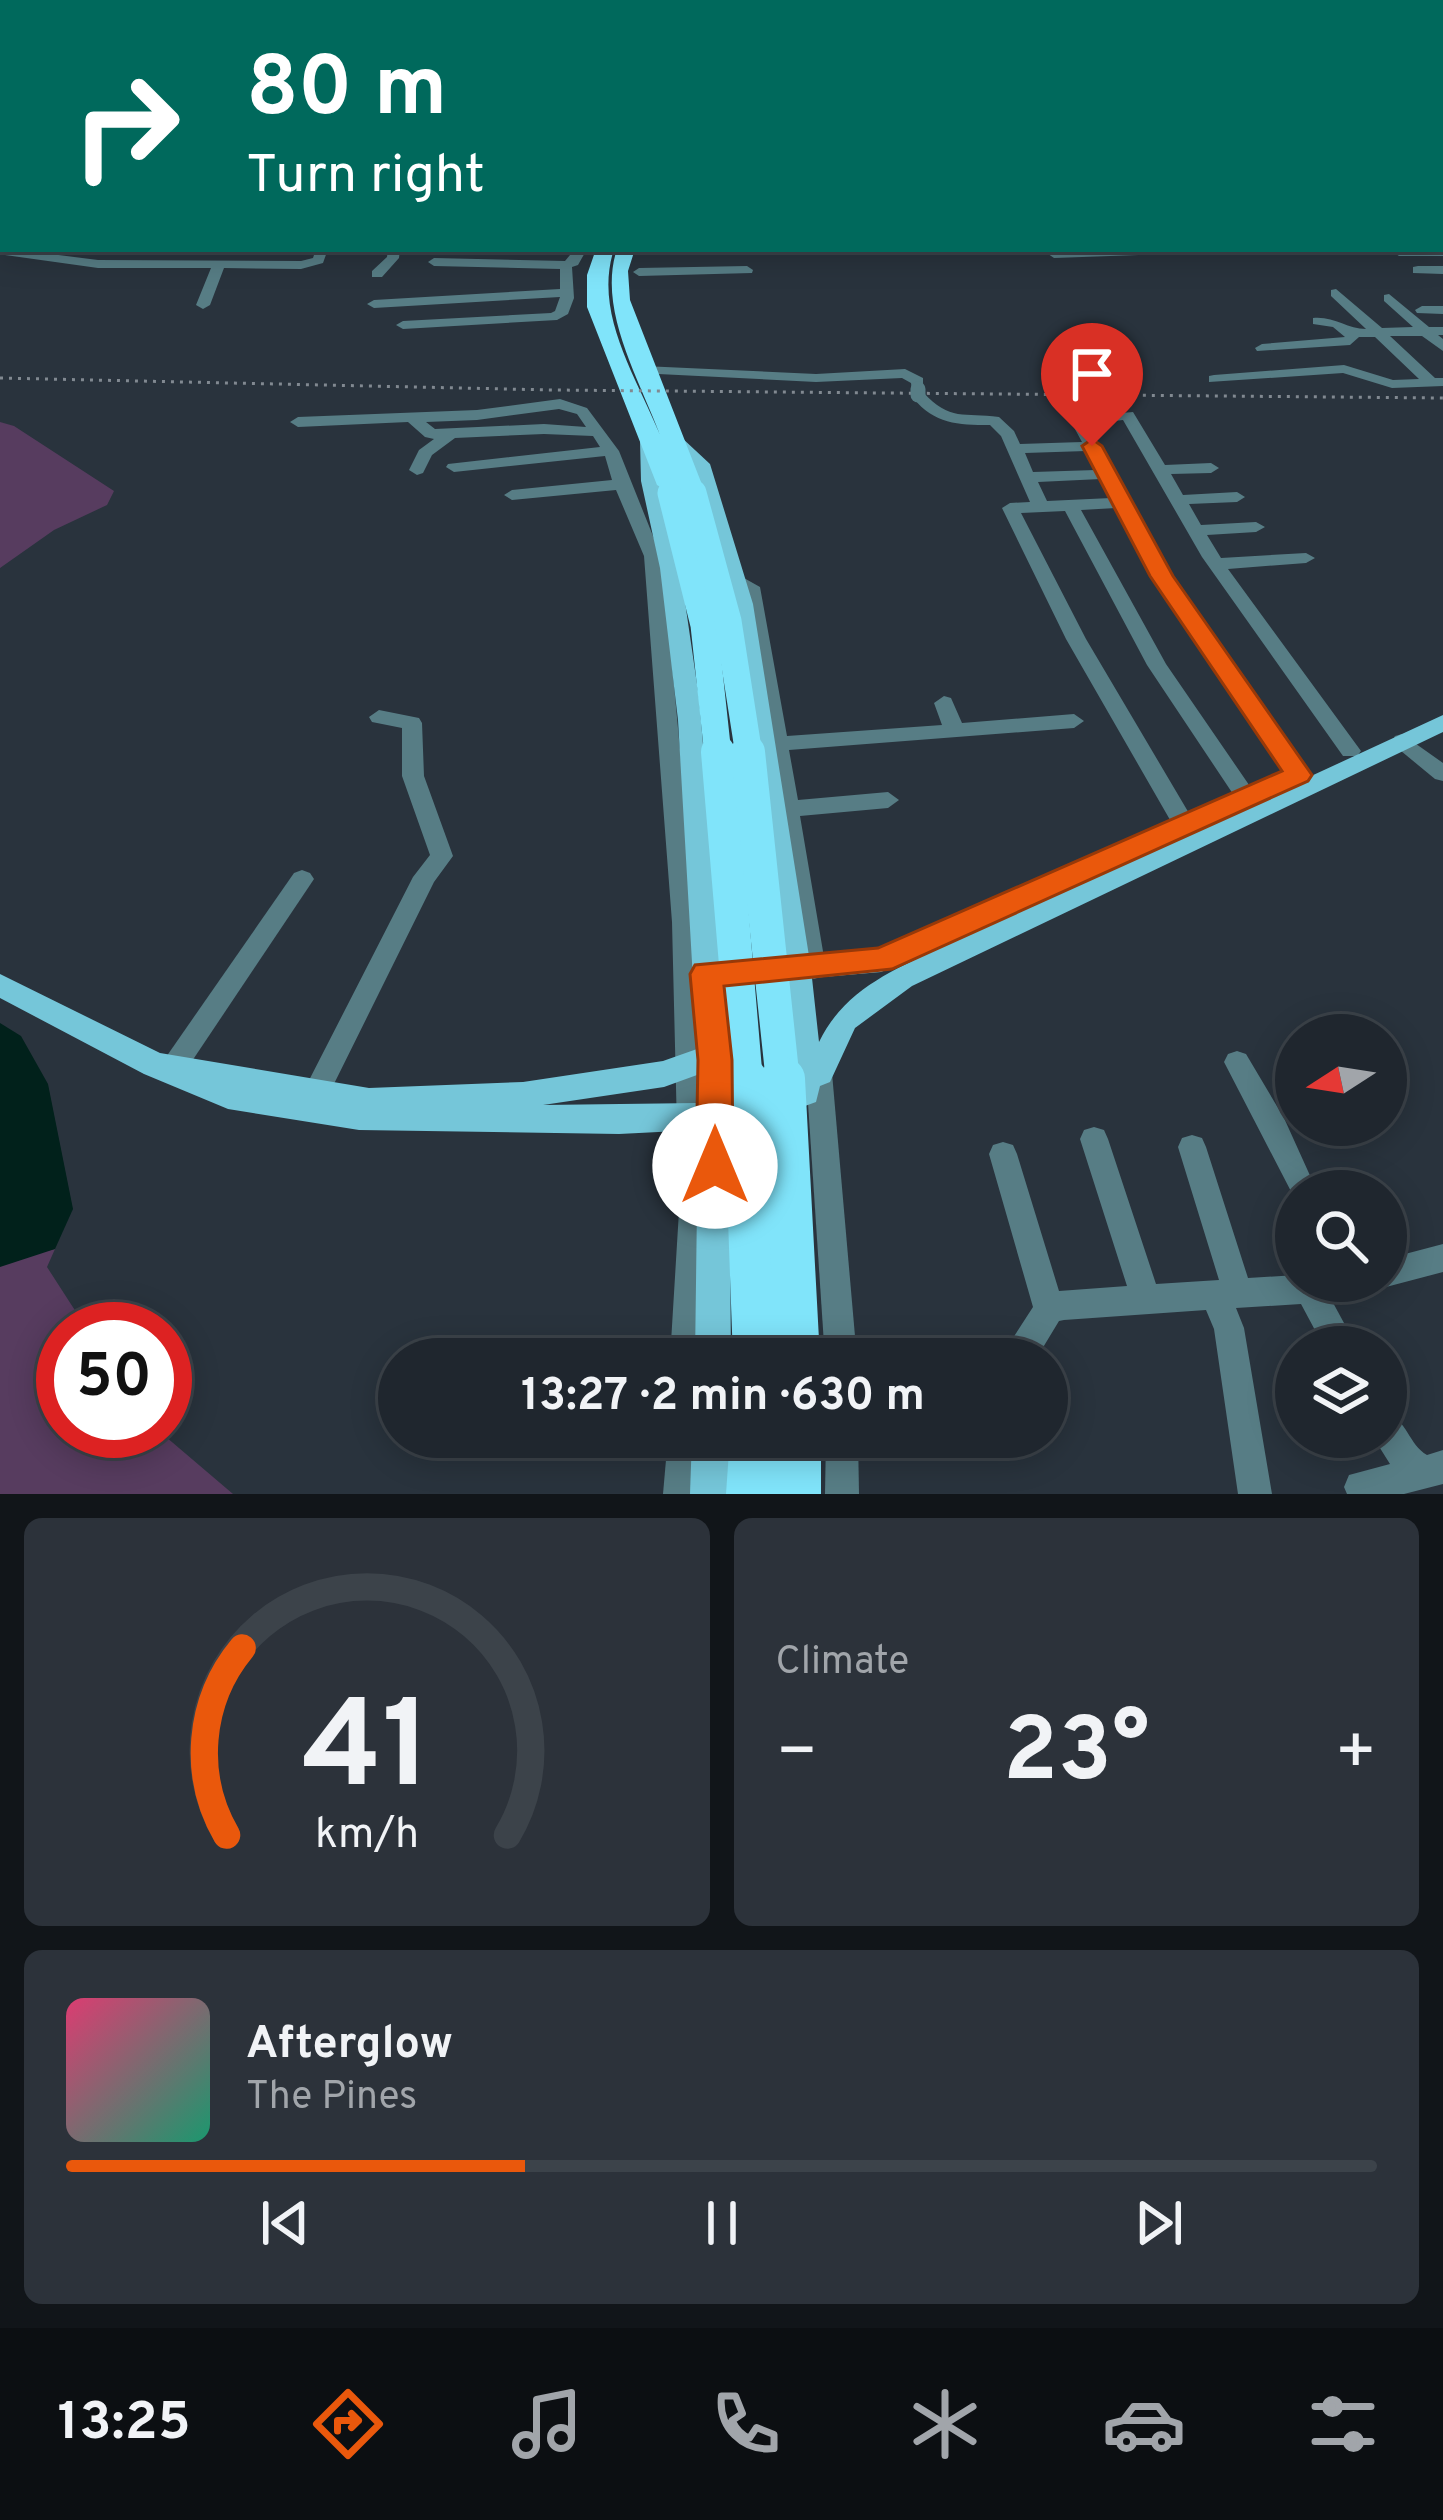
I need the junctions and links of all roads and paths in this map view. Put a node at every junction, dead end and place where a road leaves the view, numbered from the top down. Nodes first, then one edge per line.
1 (13, 252) edge
2 (104, 252) edge
3 (321, 252) edge
4 (394, 252) edge
5 (579, 252) edge
6 (603, 252) edge
7 (625, 252) edge
8 (1051, 252) edge
9 (1109, 252) edge
10 (1400, 252) edge
11 (1443, 252) edge
12 (480, 256) edge
13 (92, 262) junction
14 (434, 262) dead end
15 (219, 264) junction
16 (566, 265) junction
17 (747, 270) dead end
18 (1418, 270) dead end
19 (1443, 270) edge
20 (639, 272) dead end
21 (377, 274) dead end
22 (70, 283) dead end
23 (567, 293) junction
24 (1336, 293) dead end
25 (1389, 298) dead end
26 (374, 304) dead end
27 (203, 305) dead end
28 (1422, 310) dead end
29 (1443, 310) edge
30 (1318, 321) dead end
31 (404, 325) dead end
32 (1423, 330) junction
33 (1443, 331) edge
34 (1379, 332) junction
35 (1352, 334) junction
36 (1443, 346) edge
37 (1262, 348) dead end
38 (643, 370) junction
39 (1214, 379) dead end
40 (1437, 383) edge
41 (412, 418) junction
42 (298, 422) dead end
43 (597, 432) junction
44 (449, 435) junction
45 (649, 440) junction
46 (675, 441) junction
47 (1092, 446) junction
48 (1015, 449) junction
49 (611, 451) junction
50 (454, 467) dead end
51 (1211, 468) dead end
52 (417, 470) dead end
53 (1160, 470) junction
54 (1107, 474) junction
55 (1028, 477) junction
56 (679, 483) junction
57 (622, 484) junction
58 (512, 495) dead end
59 (1237, 497) dead end
60 (1178, 500) junction
61 (1122, 503) junction
62 (1070, 505) junction
63 (1041, 507) junction
64 (1256, 527) dead end
65 (1196, 531) junction
66 (659, 549) junction
67 (1306, 558) dead end
68 (1216, 564) junction
69 (735, 578) junction
70 (944, 703) dead end
71 (1443, 709) edge
72 (379, 716) dead end
73 (1075, 721) dead end
74 (1443, 723) edge
75 (954, 730) junction
76 (1402, 742) junction
77 (780, 744) junction
78 (1350, 751) junction
79 (1443, 774) edge
80 (1298, 775) junction
81 (1246, 798) junction
82 (888, 800) dead end
83 (781, 810) junction
84 (1193, 831) junction
85 (778, 848) junction
86 (703, 852) junction
87 (302, 879) dead end
88 (805, 969) junction
89 (695, 974) junction
90 (0, 986) edge
91 (701, 1060) junction
92 (1237, 1062) dead end
93 (164, 1066) junction
94 (812, 1076) junction
95 (316, 1092) junction
96 (703, 1116) junction
97 (1094, 1139) dead end
98 (1192, 1147) dead end
99 (1003, 1154) dead end
100 (1294, 1170) edge
101 (1443, 1258) edge
102 (1407, 1267) edge
103 (1275, 1291) edge
104 (1226, 1294) junction
105 (1146, 1299) junction
106 (1049, 1309) junction
107 (687, 1338) edge
108 (712, 1338) edge
109 (754, 1338) edge
110 (797, 1338) edge
111 (817, 1338) edge
112 (839, 1338) edge
113 (1031, 1338) edge
114 (683, 1458) edge
115 (710, 1458) edge
116 (752, 1458) edge
117 (798, 1458) edge
118 (818, 1458) edge
119 (842, 1458) edge
120 (1405, 1458) edge
121 (1435, 1469) edge
122 (1361, 1487) dead end
123 (680, 1494) edge
124 (709, 1494) edge
125 (750, 1494) edge
126 (797, 1494) edge
127 (817, 1494) edge
128 (842, 1494) edge
129 (1255, 1494) edge

1 - 13 street
2 - 13 street
3 - 15 street
4 - 21 street
5 - 16 street
6 - 45 highway
7 - 38 highway
8 - 9 street
10 - 11 street
12 - 14 street
12 - 16 street
13 - 15 street
13 - 22 street
15 - 27 street
16 - 23 street
17 - 20 street
18 - 19 street
23 - 26 street
23 - 31 street
24 - 34 street
25 - 32 street
28 - 29 street
30 - 35 street
32 - 33 street
32 - 34 street
32 - 36 street
34 - 35 street
34 - 40 street
35 - 37 street
38 - 46 highway
38 - 48 street
39 - 40 street
41 - 42 street
41 - 43 street
41 - 44 street
43 - 44 street
43 - 49 street
44 - 52 street
45 - 56 highway
45 - 66 main road
46 - 56 highway
46 - 69 main road
47 - 48 street
47 - 53 street
47 - 54 street
48 - 55 street
49 - 50 street
49 - 57 street
51 - 53 street
53 - 60 street
54 - 55 street
54 - 61 street
55 - 63 street
56 - 109 highway, bridge
56 - 110 highway, bridge
57 - 58 street
57 - 66 street
59 - 60 street
60 - 65 street
61 - 62 street
61 - 80 street
62 - 63 street
62 - 81 street
63 - 84 street
64 - 65 street
65 - 68 street
66 - 86 main road
66 - 89 street
67 - 68 street
68 - 78 street
69 - 77 street
69 - 83 main road
70 - 75 street
71 - 78 main road
72 - 95 street
73 - 75 street
74 - 76 main road
75 - 77 street
76 - 79 street
76 - 84 main road
77 - 83 street
78 - 80 main road
80 - 81 main road
81 - 84 main road
82 - 83 street
83 - 85 main road
83 - 88 street
84 - 88 main road
84 - 94 main road
85 - 86 main road
85 - 88 main road
86 - 89 main road
87 - 93 street
88 - 89 main road
88 - 94 main road
89 - 91 main road
90 - 93 main road
91 - 95 main road
91 - 96 main road
92 - 100 street
93 - 95 main road
93 - 96 main road
94 - 96 main road
94 - 111 main road
94 - 112 street
96 - 107 street
96 - 108 main road
97 - 105 street
98 - 104 street
99 - 106 street
101 - 102 street
103 - 104 street
104 - 105 street
104 - 129 street
105 - 106 street
106 - 113 street
114 - 123 street
115 - 124 main road
116 - 125 highway
117 - 126 highway
118 - 127 main road
119 - 128 street
120 - 121 street
121 - 122 street

